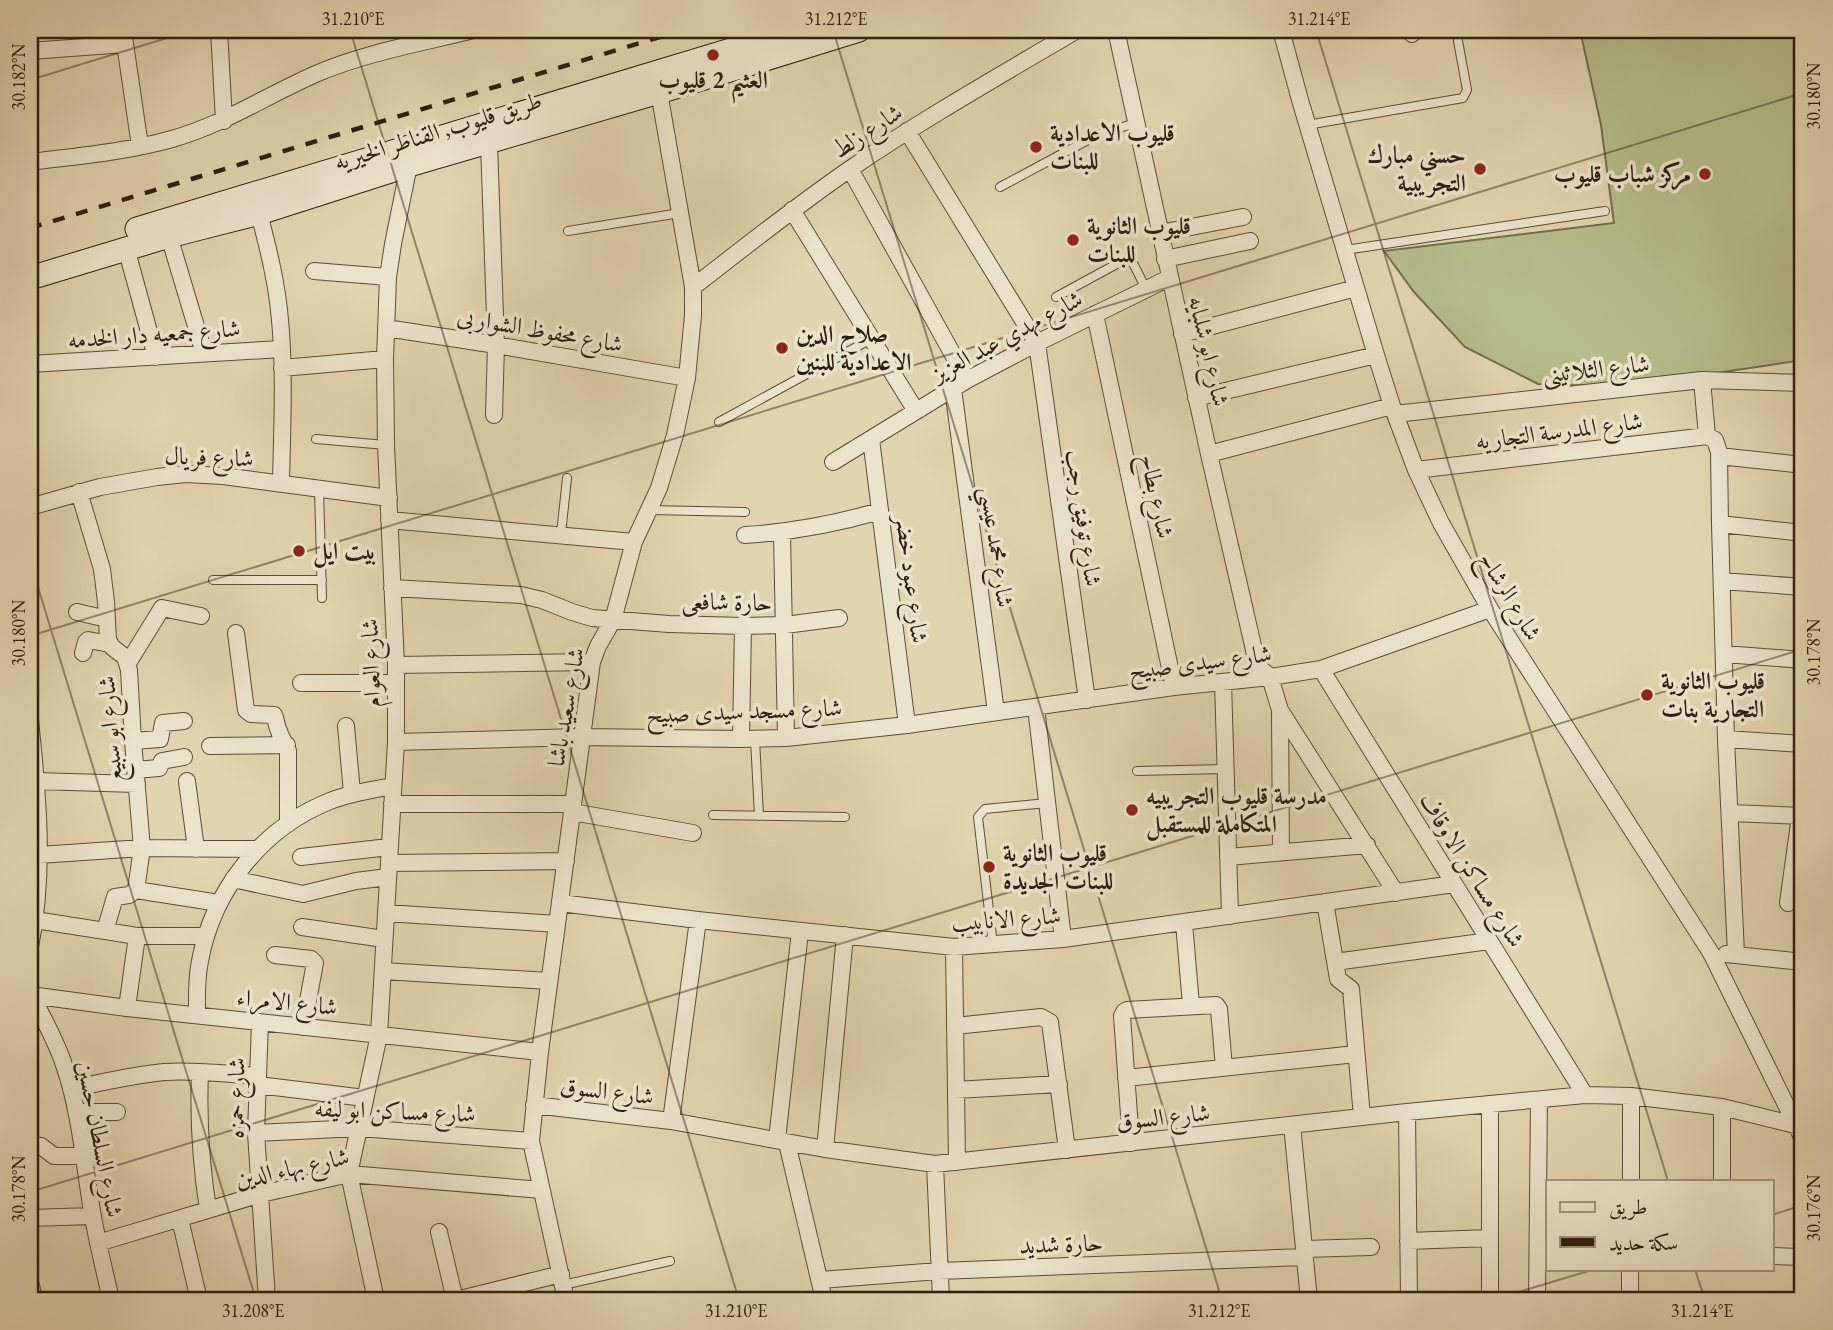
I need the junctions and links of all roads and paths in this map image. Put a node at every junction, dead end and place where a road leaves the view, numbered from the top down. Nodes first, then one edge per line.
1 (219, 30) edge
2 (473, 30) edge
3 (797, 30) edge
4 (859, 30) edge
5 (1077, 30) edge
6 (1116, 30) edge
7 (1281, 30) edge
8 (124, 37) edge
9 (1458, 41) dead end
10 (30, 51) edge
11 (659, 92) junction
12 (224, 121) junction
13 (1136, 123) junction
14 (1307, 125) junction
15 (907, 131) junction
16 (488, 143) junction
17 (141, 146) junction
18 (408, 157) junction
19 (30, 162) edge
20 (850, 169) junction
21 (1000, 187) dead end
22 (792, 210) junction
23 (1605, 211) dead end
24 (259, 213) junction
25 (680, 213) junction
26 (1242, 217) dead end
27 (568, 231) dead end
28 (1160, 233) junction
29 (169, 236) junction
30 (1250, 241) dead end
31 (126, 248) junction
32 (1345, 250) junction
33 (1165, 259) junction
34 (30, 261) edge
35 (314, 271) dead end
36 (388, 277) junction
37 (30, 278) edge
38 (1169, 278) junction
39 (693, 287) junction
40 (1146, 289) junction
41 (1356, 289) junction
42 (1056, 297) dead end
43 (1095, 314) junction
44 (386, 328) junction
45 (1182, 334) junction
46 (872, 338) junction
47 (1037, 342) junction
48 (496, 345) junction
49 (281, 349) junction
50 (204, 354) junction
51 (1376, 355) junction
52 (156, 356) junction
53 (385, 359) junction
54 (30, 364) edge
55 (282, 368) junction
56 (687, 378) junction
57 (1702, 380) junction
58 (1803, 383) edge
59 (960, 384) junction
60 (1196, 398) junction
61 (1394, 410) junction
62 (916, 411) junction
63 (494, 415) dead end
64 (719, 422) dead end
65 (1707, 436) junction
66 (316, 439) dead end
67 (871, 439) junction
68 (386, 445) junction
69 (1209, 454) junction
70 (1719, 456) junction
71 (833, 462) dead end
72 (1803, 465) edge
73 (1416, 470) junction
74 (567, 478) dead end
75 (281, 483) junction
76 (318, 488) junction
77 (79, 492) junction
78 (389, 498) junction
79 (30, 507) edge
80 (650, 510) junction
81 (880, 511) junction
82 (745, 512) dead end
83 (389, 520) junction
84 (1720, 524) junction
85 (782, 533) junction
86 (1803, 533) edge
87 (561, 534) junction
88 (746, 536) dead end
89 (634, 542) junction
90 (213, 580) dead end
91 (322, 580) junction
92 (1722, 581) junction
93 (1803, 587) edge
94 (392, 588) junction
95 (322, 598) dead end
96 (1490, 609) junction
97 (78, 612) dead end
98 (201, 616) dead end
99 (839, 618) dead end
100 (107, 619) junction
101 (613, 620) junction
102 (785, 625) junction
103 (743, 626) junction
104 (236, 633) dead end
105 (110, 644) junction
106 (83, 653) dead end
107 (1724, 654) junction
108 (1803, 660) edge
109 (592, 662) junction
110 (128, 663) junction
111 (396, 665) junction
112 (1321, 669) junction
113 (1270, 677) junction
114 (1223, 682) junction
115 (301, 683) dead end
116 (396, 683) junction
117 (1174, 687) junction
118 (1087, 700) junction
119 (1036, 706) junction
120 (1280, 710) junction
121 (996, 712) junction
122 (30, 720) edge
123 (184, 721) dead end
124 (907, 725) junction
125 (346, 726) dead end
126 (581, 737) junction
127 (31, 738) edge
128 (786, 738) junction
129 (748, 739) junction
130 (1726, 739) junction
131 (133, 741) junction
132 (396, 742) junction
133 (1803, 744) edge
134 (287, 745) junction
135 (210, 746) dead end
136 (184, 757) dead end
137 (1226, 769) junction
138 (1137, 771) dead end
139 (136, 777) junction
140 (187, 780) dead end
141 (36, 781) junction
142 (393, 786) junction
143 (352, 793) junction
144 (1047, 803) junction
145 (392, 804) junction
146 (573, 808) junction
147 (1731, 813) junction
148 (713, 815) dead end
149 (759, 816) junction
150 (1801, 816) edge
151 (845, 817) dead end
152 (288, 824) junction
153 (693, 833) dead end
154 (1367, 845) junction
155 (142, 848) junction
156 (196, 849) junction
157 (258, 849) junction
158 (1281, 852) junction
159 (39, 855) junction
160 (301, 857) dead end
161 (1228, 857) junction
162 (566, 861) junction
163 (389, 862) junction
164 (233, 879) junction
165 (1454, 884) junction
166 (136, 890) junction
167 (1396, 892) junction
168 (1325, 902) junction
169 (219, 903) junction
170 (560, 903) junction
171 (1788, 903) dead end
172 (386, 913) junction
173 (1230, 916) junction
174 (35, 920) junction
175 (698, 920) junction
176 (557, 923) junction
177 (1184, 923) junction
178 (302, 927) dead end
179 (105, 931) junction
180 (800, 931) junction
181 (845, 935) junction
182 (137, 936) junction
183 (206, 936) junction
184 (384, 939) junction
185 (1063, 939) junction
186 (1489, 942) junction
187 (993, 945) junction
188 (30, 947) edge
189 (954, 947) junction
190 (1711, 953) junction
191 (1736, 954) junction
192 (275, 955) dead end
193 (1335, 962) junction
194 (1803, 962) edge
195 (383, 971) junction
196 (549, 981) junction
197 (30, 994) edge
198 (1191, 1005) junction
199 (127, 1008) junction
200 (197, 1015) junction
201 (260, 1022) junction
202 (955, 1026) junction
203 (303, 1027) junction
204 (379, 1035) junction
205 (540, 1052) junction
206 (1356, 1054) junction
207 (1224, 1068) junction
208 (200, 1072) junction
209 (1126, 1078) junction
210 (258, 1080) junction
211 (1059, 1084) junction
212 (71, 1089) junction
213 (956, 1090) junction
214 (1585, 1095) junction
215 (1631, 1096) junction
216 (365, 1098) junction
217 (1539, 1100) junction
218 (1490, 1104) junction
219 (534, 1105) junction
220 (1722, 1107) junction
221 (77, 1112) junction
222 (117, 1112) dead end
223 (1407, 1112) junction
224 (1362, 1117) junction
225 (671, 1121) junction
226 (1292, 1125) junction
227 (359, 1128) junction
228 (1801, 1130) edge
229 (256, 1133) junction
230 (531, 1141) junction
231 (782, 1142) junction
232 (1130, 1143) junction
233 (30, 1145) edge
234 (825, 1149) junction
235 (1068, 1150) junction
236 (85, 1156) junction
237 (957, 1163) junction
238 (935, 1164) junction
239 (349, 1174) junction
240 (1631, 1180) edge
241 (1722, 1180) edge
242 (542, 1190) junction
243 (261, 1194) junction
244 (208, 1210) junction
245 (93, 1216) junction
246 (30, 1218) edge
247 (180, 1219) junction
248 (439, 1232) dead end
249 (1490, 1238) junction
250 (1408, 1241) junction
251 (98, 1243) junction
252 (1371, 1247) dead end
253 (1305, 1253) junction
254 (1773, 1256) edge
255 (1803, 1257) edge
256 (670, 1261) dead end
257 (1630, 1270) edge
258 (939, 1271) junction
259 (820, 1280) junction
260 (563, 1286) edge
261 (111, 1300) edge
262 (199, 1300) edge
263 (267, 1300) edge
264 (376, 1300) edge
265 (456, 1300) edge
266 (824, 1300) edge
267 (940, 1300) edge
268 (1309, 1300) edge
269 (1409, 1300) edge
270 (1490, 1300) edge
271 (1537, 1300) edge
272 (1630, 1300) edge

1 - 12 street
2 - 12 street
3 - 18 main road, طريق قليوب, القناطر الخيريه
4 - 11 main road, طريق قليوب, القناطر الخيريه
5 - 15 street, شارع زلط
6 - 13 street, شارع ابو شلبايه
7 - 14 street, شارع الرشاح
8 - 10 street
8 - 17 street
9 - 14 lane
11 - 16 main road, طريق قليوب, القناطر الخيريه
11 - 25 street, شارع سعيد باشا
12 - 17 street
13 - 21 lane
13 - 28 street, شارع ابو شلبايه
14 - 32 street, شارع الرشاح
15 - 20 street, شارع زلط
15 - 47 street
16 - 18 main road, طريق قليوب, القناطر الخيريه
16 - 48 street
17 - 19 street
18 - 24 main road, طريق قليوب, القناطر الخيريه
18 - 34 main road, طريق قليوب, القناطر الخيريه
18 - 36 street, شارع العوام
20 - 22 street, شارع زلط
20 - 59 street
22 - 39 street, شارع زلط
22 - 46 street
23 - 32 lane
24 - 29 main road, طريق قليوب, القناطر الخيريه
24 - 49 street
25 - 27 lane
25 - 39 street, شارع سعيد باشا
26 - 28 street
28 - 33 street, شارع ابو شلبايه
29 - 31 main road, طريق قليوب, القناطر الخيريه
29 - 50 street
30 - 33 street
31 - 37 main road, طريق قليوب, القناطر الخيريه
31 - 52 street
32 - 41 street, شارع الرشاح
33 - 38 street, شارع ابو شلبايه
35 - 36 street
36 - 44 street, شارع العوام
38 - 40 street, شارع مهدي عبد العزيز
38 - 45 street, شارع ابو شلبايه
39 - 56 street, شارع سعيد باشا
40 - 42 lane
40 - 43 street, شارع مهدي عبد العزيز
41 - 45 street
41 - 51 street, شارع الرشاح
43 - 47 street, شارع مهدي عبد العزيز
43 - 117 street, شارع بطاح
44 - 48 street, شارع محفوظ الشواربى
44 - 53 street, شارع العوام
45 - 60 street, شارع ابو شلبايه
46 - 62 street
46 - 64 lane
47 - 59 street, شارع مهدي عبد العزيز
47 - 118 street, شارع توفيق رجب
48 - 56 street, شارع محفوظ الشواربى
48 - 63 street
49 - 50 street, شارع جمعيه دار الخدمه
49 - 55 street
50 - 52 street, شارع جمعيه دار الخدمه
51 - 60 street
51 - 61 street, شارع الرشاح
52 - 54 street, شارع جمعيه دار الخدمه
53 - 55 street
53 - 68 street, شارع العوام
55 - 75 street
56 - 80 street, شارع سعيد باشا
57 - 58 street, شارع الثلاثينى
57 - 61 street, شارع الثلاثينى
57 - 65 street
59 - 62 street, شارع مهدي عبد العزيز
59 - 121 street, شارع محمد عيسي
60 - 69 street, شارع ابو شلبايه
61 - 69 street, شارع الثلاثينى
61 - 73 street, شارع الرشاح
62 - 67 street, شارع مهدي عبد العزيز
65 - 70 street
65 - 73 street, شارع المدرسة التجاريه
66 - 68 lane
67 - 71 street, شارع مهدي عبد العزيز
67 - 81 street, شارع عبود خضر
68 - 78 street, شارع العوام
69 - 113 street, شارع ابو شلبايه
70 - 72 street
70 - 84 street
73 - 96 street, شارع الرشاح
74 - 87 lane
75 - 76 street, شارع فريال
75 - 77 street, شارع فريال
76 - 78 street, شارع فريال
76 - 91 lane
77 - 79 street, شارع فريال
77 - 100 street, شارع ابو سبيع
78 - 83 street, شارع العوام
80 - 82 lane
80 - 89 street, شارع سعيد باشا
81 - 85 street
81 - 124 street, شارع عبود خضر
83 - 87 street
83 - 94 street, شارع العوام
84 - 86 street
84 - 92 street
85 - 88 street
85 - 102 street
87 - 89 street
89 - 101 street, شارع سعيد باشا
90 - 91 lane
91 - 95 lane
92 - 93 street
92 - 107 street
94 - 101 street, حارة شافعى
94 - 111 street, شارع العوام
96 - 112 street, شارع سيدى صبيح
96 - 190 street, شارع الرشاح
97 - 100 street
98 - 110 street
99 - 102 street, حارة شافعى
100 - 105 street, شارع ابو سبيع
101 - 103 street, حارة شافعى
101 - 109 street, شارع سعيد باشا
102 - 103 street, حارة شافعى
102 - 128 street
103 - 129 street
104 - 134 street
105 - 106 street
105 - 110 street, شارع ابو سبيع
107 - 108 street
107 - 130 street
109 - 111 street
109 - 126 street, شارع سعيد باشا
110 - 131 street, شارع ابو سبيع
111 - 116 street, شارع العوام
112 - 113 street, شارع سيدى صبيح
112 - 165 street, شارع مساكن الاوقاف
113 - 114 street, شارع سيدى صبيح
113 - 120 street, شارع ابو شلبايه
114 - 117 street, شارع سيدى صبيح
114 - 137 street
115 - 116 street
116 - 132 street, شارع العوام
117 - 118 street, شارع سيدى صبيح
118 - 119 street, شارع سيدى صبيح
119 - 121 street, شارع سيدى صبيح
119 - 144 street
120 - 154 street
120 - 158 street
121 - 124 street, شارع سيدى صبيح
122 - 127 street
123 - 131 street
124 - 128 street, شارع مسجد سيدى صبيح
125 - 143 street
126 - 129 street, شارع مسجد سيدى صبيح
126 - 132 street, شارع مسجد سيدى صبيح
126 - 146 street, شارع سعيد باشا
127 - 141 street
128 - 129 street, شارع مسجد سيدى صبيح
129 - 149 lane
130 - 133 street
130 - 147 street
131 - 139 street, شارع ابو سبيع
132 - 142 street, شارع العوام
134 - 135 street
134 - 152 street
136 - 139 street
137 - 138 lane
137 - 161 street
139 - 141 street
139 - 155 street, شارع ابو سبيع
140 - 156 street
141 - 159 street
142 - 143 street
142 - 145 street, شارع العوام
143 - 152 street
144 - 185 street
144 - 187 lane
145 - 146 street
145 - 163 street, شارع العوام
146 - 153 street
146 - 162 street, شارع سعيد باشا
147 - 150 street
147 - 191 street
148 - 149 lane
149 - 151 lane
150 - 171 street
152 - 157 street
154 - 158 street
154 - 167 street
155 - 156 street
155 - 159 street
155 - 166 street, شارع ابو سبيع
156 - 157 street
157 - 164 street
158 - 161 street
159 - 174 street
160 - 163 street
161 - 173 street
162 - 163 street
162 - 170 street, شارع سعيد باشا
163 - 164 street
163 - 172 street, شارع العوام
164 - 169 street
165 - 167 street, شارع الانابيب
165 - 186 street, شارع مساكن الاوقاف
166 - 169 street
166 - 179 street
167 - 168 street, شارع الانابيب
168 - 173 street, شارع الانابيب
168 - 193 street
169 - 183 street
170 - 175 street, شارع الانابيب
170 - 176 street, شارع سعيد باشا
172 - 176 street
172 - 184 street, شارع العوام
173 - 177 street, شارع الانابيب
174 - 179 street
174 - 188 street
175 - 180 street, شارع الانابيب
175 - 225 street
176 - 196 street, شارع سعيد باشا
177 - 185 street, شارع الانابيب
177 - 198 street
178 - 184 street
179 - 182 street
180 - 181 street, شارع الانابيب
180 - 231 street
181 - 189 street, شارع الانابيب
181 - 234 street
182 - 183 street
182 - 199 street
183 - 200 street
184 - 195 street, شارع العوام
185 - 187 street, شارع الانابيب
186 - 193 street
186 - 214 street, شارع مساكن الاوقاف
187 - 189 street, شارع الانابيب
189 - 202 street
190 - 191 street
190 - 228 street, شارع الرشاح
191 - 194 street
192 - 203 street
193 - 206 street
195 - 196 street
195 - 204 street, شارع العوام
196 - 205 street, شارع سعيد باشا
197 - 199 street, شارع الامراء
197 - 212 street, شارع السلطان حسين
198 - 207 street
198 - 209 street
199 - 200 street, شارع الامراء
200 - 201 street, شارع الامراء
201 - 203 street, شارع الامراء
201 - 210 street, شارع حمزه
202 - 211 street
202 - 213 street
203 - 204 street, شارع الامراء
204 - 205 street, شارع الامراء
204 - 216 street, شارع العوام
205 - 219 street, شارع سعيد باشا
206 - 207 street
206 - 224 street
207 - 209 street
208 - 210 street
208 - 212 street
208 - 244 street
209 - 232 street
210 - 216 street
210 - 229 street, شارع حمزه
211 - 213 street
211 - 235 street
212 - 221 street, شارع السلطان حسين
213 - 237 street
214 - 215 street, شارع السوق
214 - 217 street, شارع السوق
215 - 220 street, شارع السوق
215 - 240 street
216 - 227 street, شارع العوام
217 - 218 street, شارع السوق
217 - 271 street
218 - 223 street, شارع السوق
218 - 249 street
219 - 225 street, شارع السوق
219 - 230 street, شارع سعيد باشا
220 - 228 street, شارع السوق
220 - 241 street
221 - 222 street
221 - 236 street, شارع السلطان حسين
223 - 224 street, شارع السوق
223 - 250 street
224 - 226 street, شارع السوق
225 - 231 street, شارع السوق
226 - 232 street, شارع السوق
226 - 253 street
227 - 229 street, شارع مساكن ابو ليفه
227 - 230 street, شارع مساكن ابو ليفه
227 - 239 street, شارع العوام
229 - 243 street, شارع حمزه
230 - 242 street, شارع سعيد باشا
231 - 234 street, شارع السوق
231 - 259 street
232 - 235 street, شارع السوق
233 - 236 street
234 - 238 street, شارع السوق
235 - 237 street, شارع السوق
236 - 245 street, شارع السلطان حسين
237 - 238 street, شارع السوق
238 - 258 street
239 - 242 street, شارع بهاء الدين
239 - 243 street, شارع بهاء الدين
239 - 264 street
242 - 260 street, شارع سعيد باشا
243 - 244 street, شارع بهاء الدين
243 - 263 street, شارع حمزه
244 - 247 street, شارع بهاء الدين
245 - 246 street
245 - 251 street, شارع السلطان حسين
247 - 251 street, شارع بهاء الدين
247 - 262 street
248 - 265 street
249 - 250 street
249 - 270 street
250 - 269 street
251 - 261 street, شارع السلطان حسين
252 - 253 street, حارة شديد
253 - 258 street, حارة شديد
253 - 268 street
254 - 255 street
256 - 260 lane
257 - 272 street
258 - 259 street, حارة شديد
258 - 267 street
259 - 266 street
260 - 265 street

